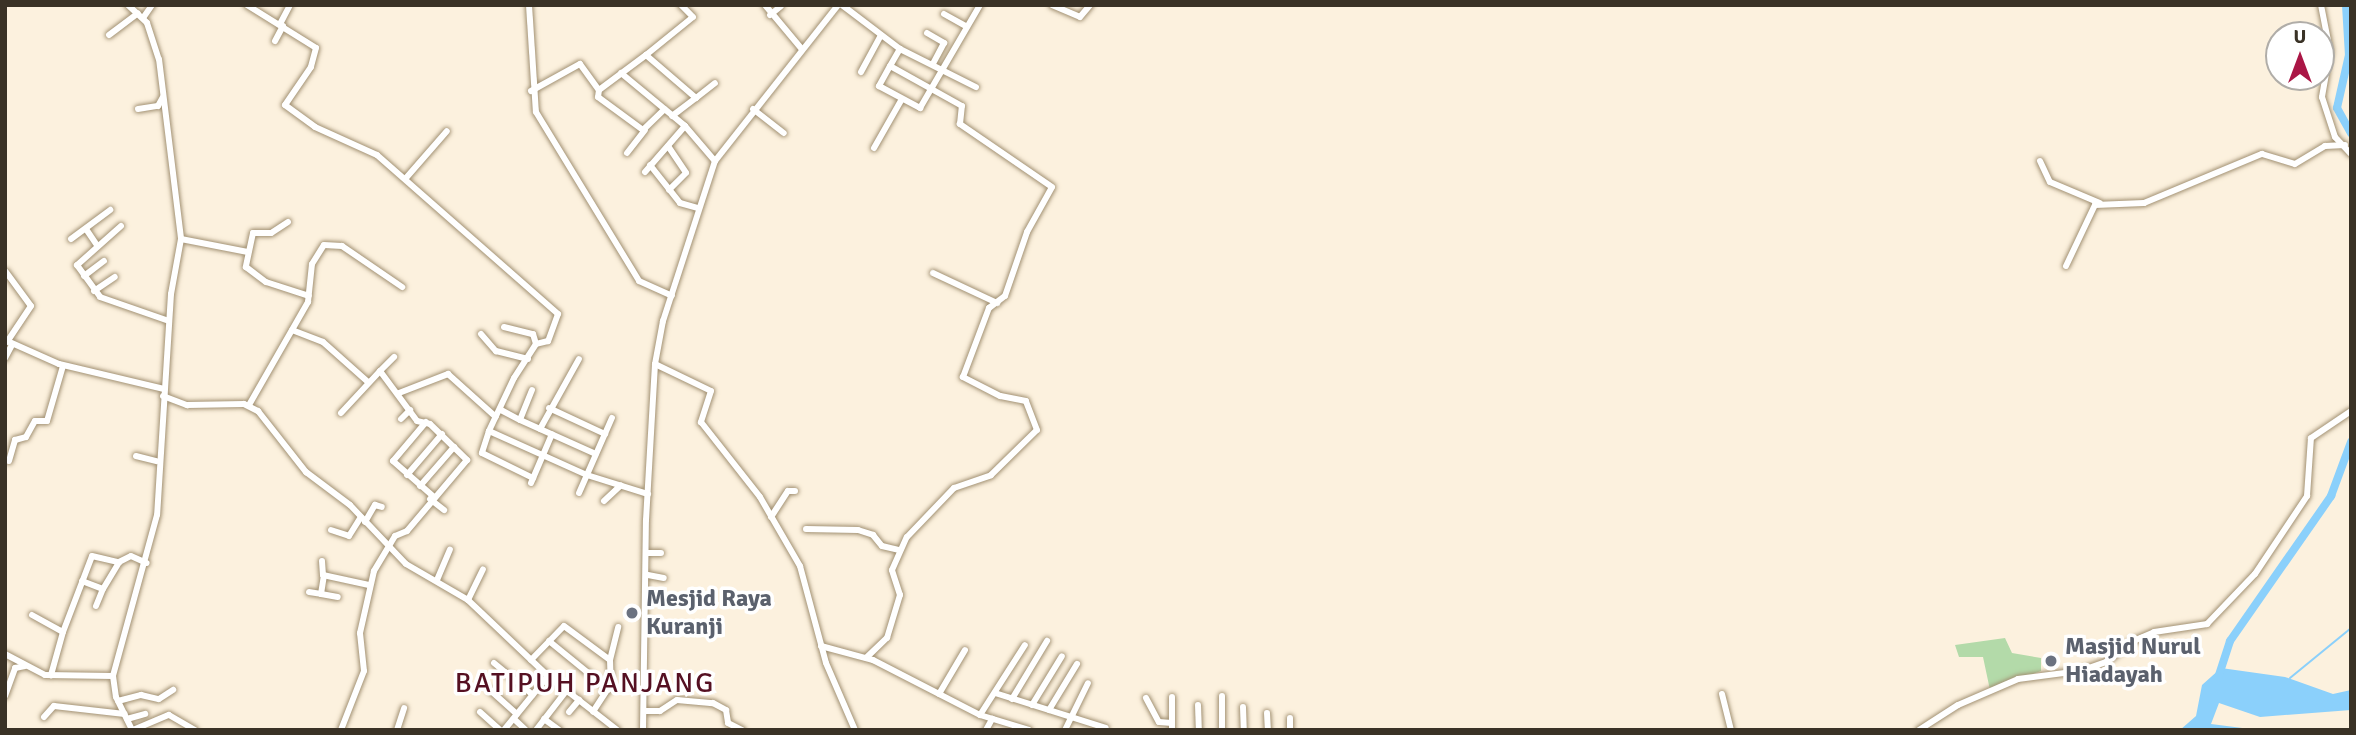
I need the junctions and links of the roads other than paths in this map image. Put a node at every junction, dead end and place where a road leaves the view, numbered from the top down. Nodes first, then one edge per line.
1 (128, 5) edge
2 (152, 5) edge
3 (247, 5) edge
4 (290, 5) edge
5 (530, 5) edge
6 (681, 5) edge
7 (765, 5) edge
8 (840, 5) edge
9 (980, 5) edge
10 (1052, 5) edge
11 (1090, 5) edge
12 (2321, 5) edge
13 (781, 6) edge
14 (944, 14) dead end
15 (140, 15) junction
16 (770, 15) junction
17 (281, 25) junction
18 (967, 27) junction
19 (927, 33) dead end
20 (110, 35) dead end
21 (881, 35) junction
22 (275, 41) dead end
23 (944, 43) junction
24 (955, 47) junction
25 (802, 48) junction
26 (900, 49) junction
27 (646, 55) junction
28 (933, 64) junction
29 (890, 66) junction
30 (943, 69) junction
31 (861, 72) dead end
32 (621, 73) junction
33 (715, 83) dead end
34 (976, 87) dead end
35 (931, 89) junction
36 (531, 90) junction
37 (599, 90) junction
38 (163, 97) junction
39 (696, 98) junction
40 (902, 99) junction
41 (138, 109) dead end
42 (665, 109) junction
43 (753, 109) junction
44 (672, 116) junction
45 (685, 126) junction
46 (447, 131) dead end
47 (645, 131) junction
48 (784, 132) dead end
49 (2345, 145) junction
50 (668, 146) junction
51 (874, 148) dead end
52 (627, 153) dead end
53 (2351, 154) edge
54 (715, 161) junction
55 (2040, 161) dead end
56 (650, 165) junction
57 (645, 172) dead end
58 (406, 178) junction
59 (669, 190) junction
60 (2105, 205) junction
61 (696, 208) junction
62 (110, 210) dead end
63 (288, 222) dead end
64 (121, 226) dead end
65 (86, 229) junction
66 (71, 239) dead end
67 (181, 239) junction
68 (96, 244) junction
69 (248, 252) junction
70 (104, 261) dead end
71 (2066, 266) dead end
72 (6, 272) edge
73 (933, 273) dead end
74 (84, 276) junction
75 (115, 277) dead end
76 (402, 287) dead end
77 (94, 291) junction
78 (309, 296) junction
79 (672, 296) junction
80 (998, 303) junction
81 (169, 321) junction
82 (504, 327) dead end
83 (292, 330) junction
84 (481, 334) dead end
85 (8, 343) edge
86 (536, 344) junction
87 (394, 357) dead end
88 (5, 358) edge
89 (528, 359) junction
90 (579, 359) dead end
91 (655, 364) junction
92 (63, 366) junction
93 (380, 371) junction
94 (367, 381) junction
95 (532, 390) dead end
96 (164, 393) junction
97 (399, 393) junction
98 (248, 405) junction
99 (550, 408) junction
100 (410, 410) junction
101 (501, 410) junction
102 (2351, 411) edge
103 (341, 413) dead end
104 (496, 417) junction
105 (612, 418) dead end
106 (401, 419) dead end
107 (520, 420) junction
108 (426, 422) junction
109 (540, 429) junction
110 (489, 431) junction
111 (442, 434) junction
112 (552, 434) junction
113 (605, 434) junction
114 (454, 447) junction
115 (596, 454) junction
116 (136, 456) dead end
117 (543, 457) junction
118 (9, 461) dead end
119 (156, 461) junction
120 (407, 475) junction
121 (587, 475) junction
122 (621, 485) junction
123 (420, 486) junction
124 (795, 491) dead end
125 (579, 493) dead end
126 (648, 494) junction
127 (432, 498) junction
128 (604, 500) dead end
129 (382, 507) dead end
130 (444, 510) dead end
131 (771, 517) junction
132 (363, 519) junction
133 (806, 529) dead end
134 (331, 530) dead end
135 (388, 546) junction
136 (450, 550) dead end
137 (900, 550) junction
138 (646, 553) junction
139 (661, 553) dead end
140 (322, 561) dead end
141 (119, 562) junction
142 (147, 563) junction
143 (483, 569) dead end
144 (324, 575) junction
145 (648, 575) junction
146 (663, 578) dead end
147 (436, 580) junction
148 (82, 581) junction
149 (369, 585) junction
150 (103, 589) junction
151 (309, 592) dead end
152 (321, 594) junction
153 (338, 597) dead end
154 (468, 600) junction
155 (96, 606) dead end
156 (32, 615) dead end
157 (618, 627) dead end
158 (63, 632) junction
159 (549, 641) junction
160 (1046, 641) dead end
161 (1025, 645) dead end
162 (821, 646) junction
163 (965, 650) dead end
164 (5, 653) edge
165 (1062, 656) dead end
166 (867, 657) junction
167 (531, 660) junction
168 (610, 660) junction
169 (494, 663) dead end
170 (1077, 664) dead end
171 (25, 666) junction
172 (51, 675) junction
173 (113, 676) junction
174 (548, 676) junction
175 (1088, 683) dead end
176 (173, 690) dead end
177 (490, 690) dead end
178 (567, 690) junction
179 (609, 690) junction
180 (995, 693) junction
181 (939, 694) junction
182 (1722, 694) dead end
183 (533, 695) junction
184 (5, 696) edge
185 (1222, 696) dead end
186 (1172, 697) dead end
187 (1146, 698) dead end
188 (1012, 699) junction
189 (579, 700) junction
190 (118, 701) junction
191 (1032, 705) junction
192 (1198, 705) dead end
193 (1243, 707) dead end
194 (404, 708) dead end
195 (1049, 710) junction
196 (645, 711) junction
197 (480, 712) dead end
198 (569, 712) dead end
199 (593, 712) junction
200 (145, 713) dead end
201 (1267, 713) dead end
202 (980, 715) junction
203 (126, 717) junction
204 (515, 717) junction
205 (44, 718) dead end
206 (1069, 718) junction
207 (1290, 718) dead end
208 (544, 719) junction
209 (992, 719) junction
210 (1172, 726) edge
211 (1106, 728) edge
212 (131, 729) edge
213 (195, 730) edge
214 (341, 730) edge
215 (397, 730) edge
216 (502, 730) edge
217 (526, 730) edge
218 (536, 730) edge
219 (559, 730) edge
220 (617, 730) edge
221 (643, 730) edge
222 (742, 730) edge
223 (855, 730) edge
224 (986, 730) edge
225 (1029, 730) edge
226 (1065, 730) edge
227 (1199, 730) edge
228 (1222, 730) edge
229 (1244, 730) edge
230 (1268, 730) edge
231 (1290, 730) edge
232 (1731, 730) edge
233 (1919, 730) edge

1 - 15 street
2 - 15 street
3 - 17 street
4 - 17 street
5 - 36 street
6 - 27 street
7 - 16 street
8 - 21 street
8 - 25 street
9 - 18 street
10 - 11 street
12 - 49 street
13 - 16 street
14 - 18 street
15 - 20 street
15 - 38 street
16 - 25 street
17 - 22 street
17 - 58 street
18 - 24 street
19 - 23 street
21 - 26 street
21 - 31 street
23 - 24 street
23 - 28 street
24 - 30 street
25 - 43 street
26 - 28 street
26 - 29 street
27 - 32 street
27 - 39 street
28 - 30 street
29 - 35 street
29 - 40 street
30 - 34 street
30 - 35 street
32 - 37 street
32 - 42 street
33 - 39 street
35 - 40 street
35 - 80 street
36 - 37 street
36 - 79 street
37 - 47 street
38 - 41 street
38 - 67 street
39 - 44 street
40 - 51 street
42 - 44 street
42 - 47 street
43 - 48 street
43 - 54 street
44 - 45 street
45 - 50 street
45 - 54 street
46 - 58 street
47 - 52 street
49 - 53 street
49 - 60 street
50 - 56 street
50 - 59 street
54 - 61 street
55 - 60 street
56 - 57 street
56 - 59 street
58 - 86 street
59 - 61 street
60 - 71 street
61 - 79 street
62 - 65 street
63 - 69 street
64 - 68 street
65 - 66 street
65 - 68 street
67 - 69 street
67 - 81 street
68 - 74 street
69 - 78 street
70 - 74 street
72 - 85 street
73 - 80 street
74 - 77 street
75 - 77 street
76 - 78 street
77 - 81 street
78 - 83 street
79 - 91 street
80 - 137 street
81 - 96 street
82 - 86 street
83 - 94 street
83 - 98 street
84 - 89 street
85 - 88 street
85 - 92 street
86 - 89 street
87 - 93 street
89 - 101 street
90 - 99 street
91 - 126 street
91 - 131 street
92 - 96 street
92 - 118 street
93 - 94 street
93 - 97 street
94 - 103 street
95 - 107 street
96 - 98 street
96 - 119 street
97 - 100 street
97 - 104 street
98 - 132 street
99 - 109 street
99 - 113 street
100 - 106 street
100 - 108 street
101 - 104 street
101 - 107 street
102 - 233 street
104 - 110 street
105 - 113 street
107 - 109 street
108 - 111 street
108 - 120 street
109 - 112 street
110 - 117 street
110 - 117 street
111 - 114 street
111 - 120 street
112 - 115 street
112 - 117 street
113 - 115 street
114 - 123 street
114 - 127 street
115 - 121 street
116 - 119 street
117 - 121 street
119 - 142 street
120 - 123 street
121 - 122 street
121 - 125 street
122 - 126 street
122 - 128 street
123 - 127 street
124 - 131 street
126 - 138 street
127 - 130 street
127 - 135 street
129 - 132 street
131 - 162 street
132 - 134 street
132 - 135 street
133 - 137 street
135 - 147 street
135 - 149 street
136 - 147 street
137 - 166 street
138 - 139 street
138 - 145 street
140 - 144 street
141 - 142 street
141 - 148 street
141 - 150 street
142 - 173 street
143 - 154 street
144 - 149 street
144 - 152 street
145 - 146 street
145 - 196 street
147 - 154 street
148 - 150 street
148 - 158 street
149 - 214 street
150 - 155 street
151 - 152 street
152 - 153 street
154 - 167 street
156 - 158 street
157 - 168 street
158 - 172 street
159 - 167 street
159 - 168 street
159 - 179 street
160 - 188 street
161 - 180 street
162 - 166 street
162 - 223 street
163 - 181 street
164 - 171 street
165 - 191 street
166 - 181 street
167 - 174 street
168 - 179 street
169 - 183 street
170 - 195 street
171 - 172 street
171 - 184 street
172 - 173 street
173 - 190 street
174 - 178 street
174 - 183 street
175 - 206 street
176 - 190 street
177 - 204 street
178 - 189 street
178 - 208 street
179 - 199 street
180 - 188 street
180 - 202 street
181 - 202 street
182 - 232 street
183 - 204 street
185 - 228 street
186 - 210 street
187 - 210 street
188 - 191 street
189 - 198 street
189 - 199 street
190 - 203 street
191 - 195 street
192 - 227 street
193 - 229 street
194 - 215 street
195 - 206 street
196 - 221 street
196 - 222 street
197 - 216 street
199 - 220 street
200 - 203 street
201 - 230 street
202 - 209 street
203 - 205 street
203 - 212 street
204 - 216 street
204 - 217 street
206 - 211 street
206 - 226 street
207 - 231 street
208 - 218 street
208 - 219 street
209 - 224 street
209 - 225 street
212 - 213 street

